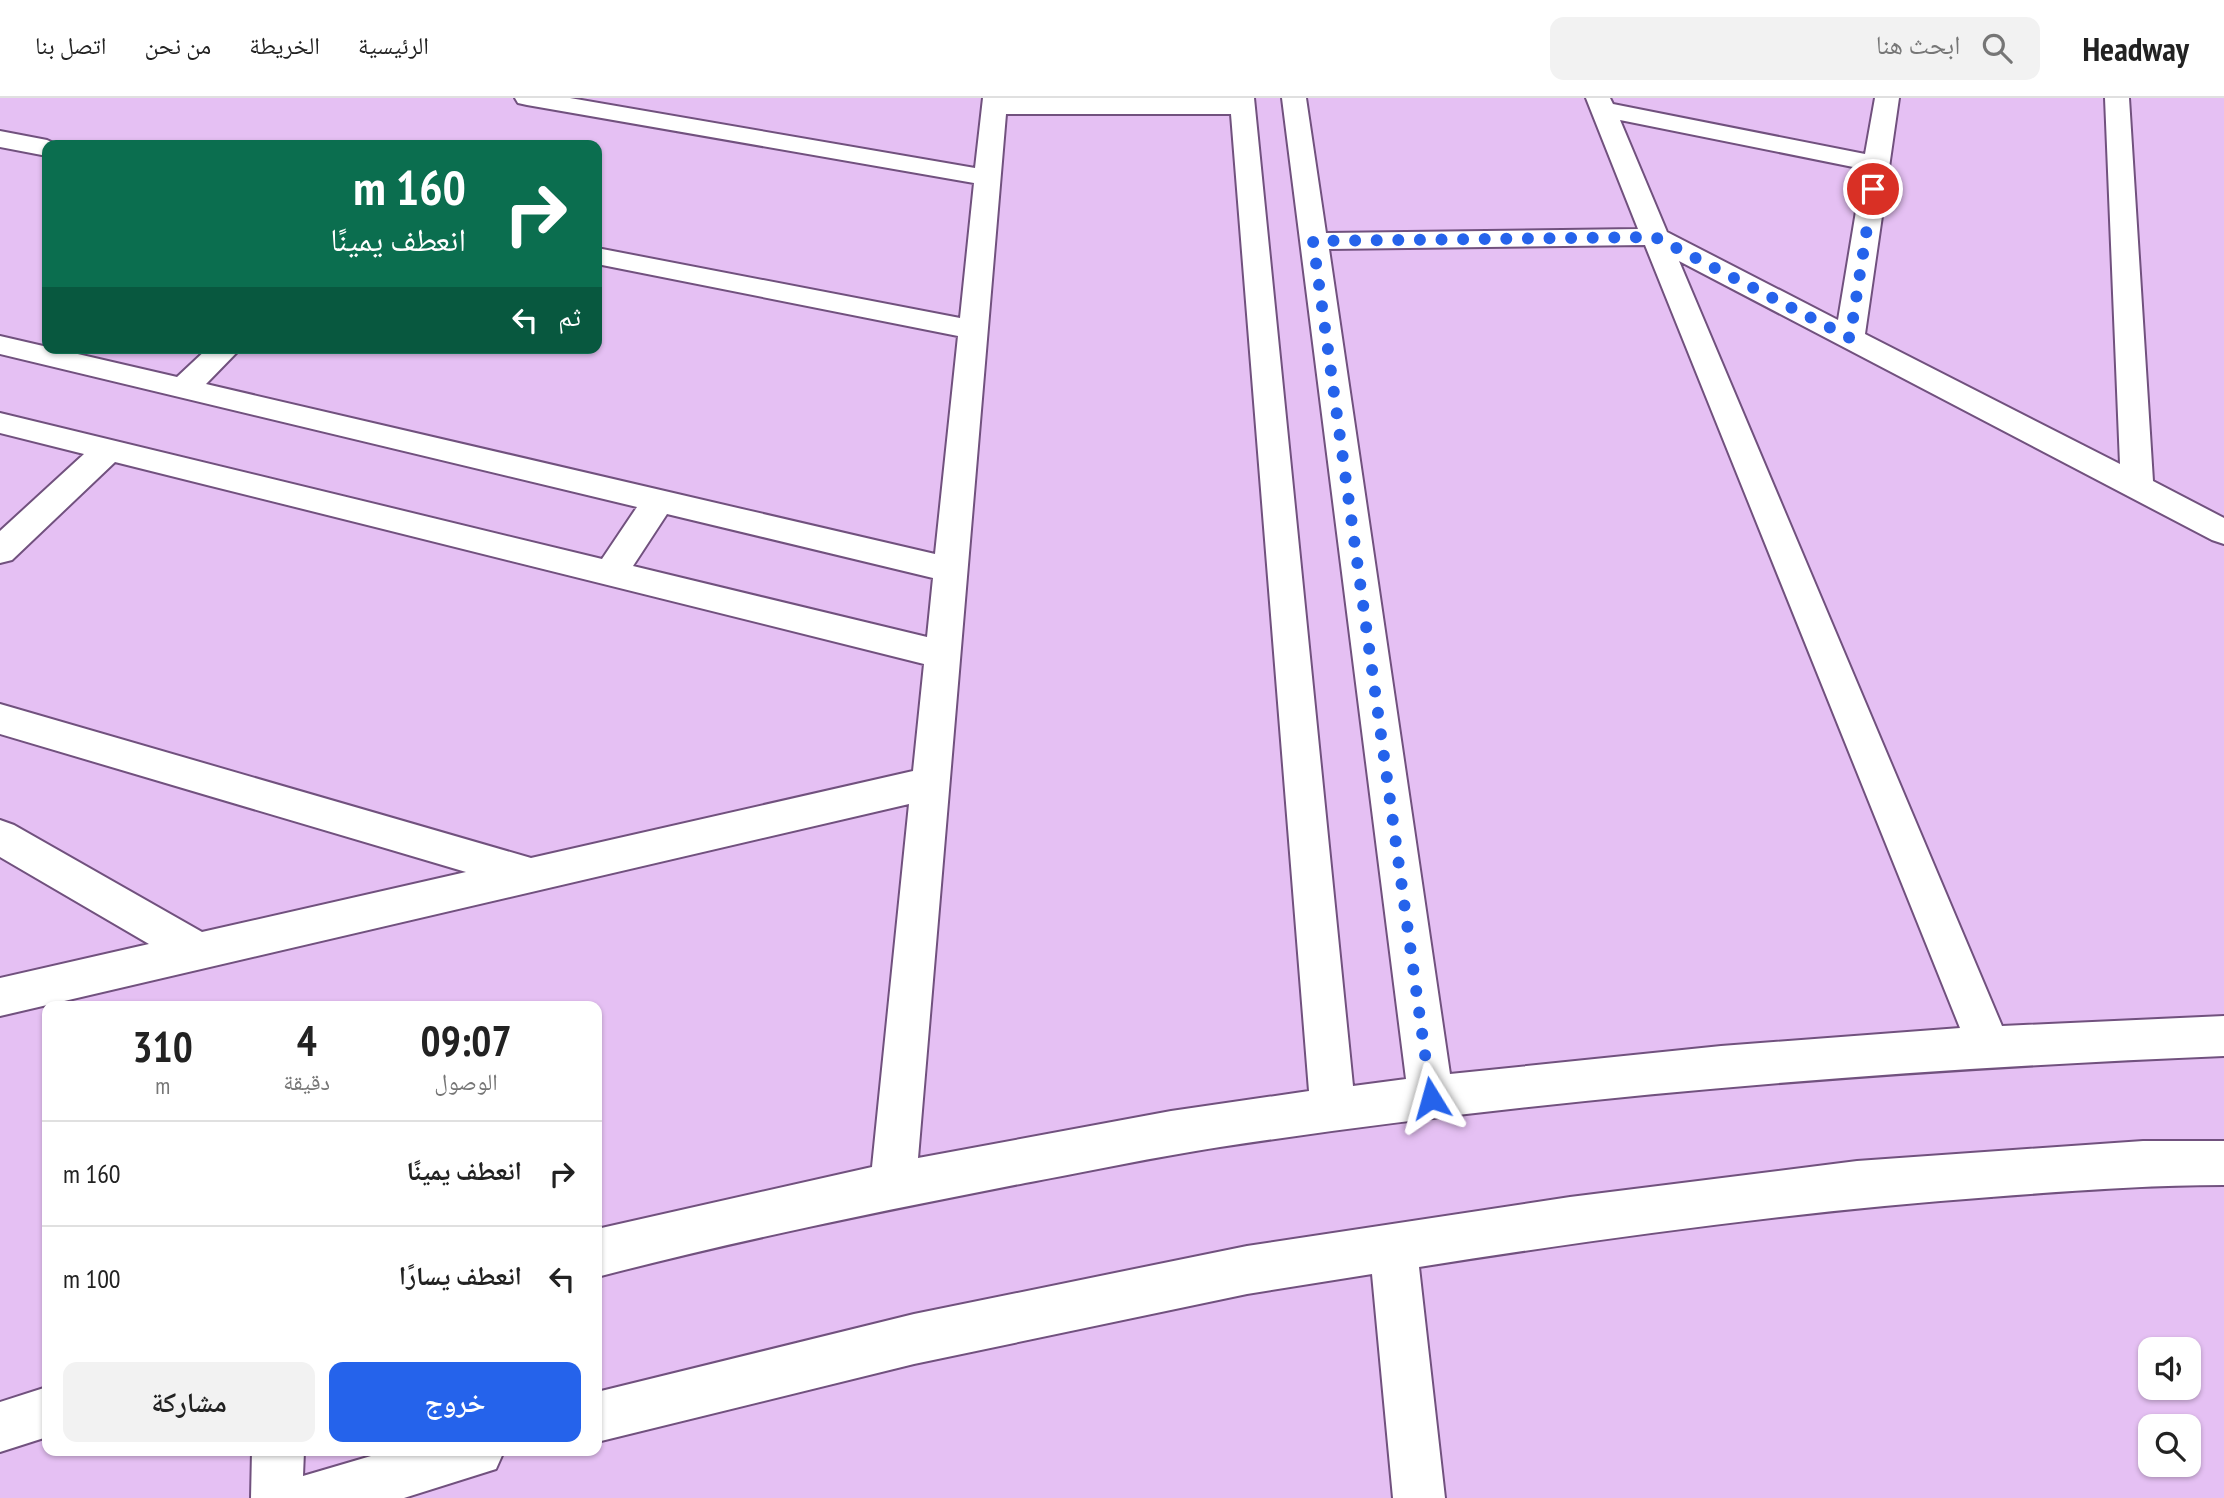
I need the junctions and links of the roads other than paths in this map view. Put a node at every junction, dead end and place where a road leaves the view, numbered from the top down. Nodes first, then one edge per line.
1 (527, 98) edge
2 (1294, 98) edge
3 (1886, 98) edge
4 (2116, 98) edge
5 (995, 102) edge
6 (1242, 102) edge
7 (1600, 103) edge
8 (0, 139) edge
9 (42, 147) edge
10 (1877, 164) junction
11 (988, 178) junction
12 (1655, 237) junction
13 (1313, 241) junction
14 (602, 257) edge
15 (973, 330) junction
16 (1850, 338) junction
17 (0, 345) edge
18 (220, 354) edge
19 (183, 388) junction
20 (0, 423) edge
21 (108, 450) junction
22 (2137, 487) junction
23 (659, 500) junction
24 (2224, 532) edge
25 (0, 551) edge
26 (951, 570) junction
27 (610, 573) junction
28 (943, 655) junction
29 (0, 719) edge
30 (931, 783) junction
31 (0, 837) edge
32 (532, 875) junction
33 (198, 951) junction
34 (0, 997) edge
35 (2224, 1036) edge
36 (1989, 1046) junction
37 (1431, 1098) junction
38 (1333, 1111) junction
39 (2224, 1163) edge
40 (894, 1185) junction
41 (1393, 1248) junction
42 (602, 1252) edge
43 (42, 1414) edge
44 (602, 1416) edge
45 (0, 1427) edge
46 (278, 1456) edge
47 (460, 1456) edge
48 (277, 1498) edge
49 (313, 1498) edge
50 (1419, 1498) edge

1 - 11 street
2 - 13 street
3 - 10 street
4 - 22 street
5 - 6 street
5 - 11 street
6 - 38 street
7 - 10 street
7 - 12 street
8 - 9 street
10 - 16 street
11 - 15 street
12 - 13 street
12 - 16 street
12 - 36 street
13 - 37 street
14 - 15 street
15 - 26 street
16 - 22 street
17 - 19 street
18 - 19 street
19 - 23 street
20 - 21 street
21 - 25 street
21 - 27 street
22 - 24 street
23 - 26 street
23 - 27 street
26 - 28 street
27 - 28 street
28 - 30 street
29 - 32 street
30 - 32 street
30 - 40 street
31 - 33 street
32 - 33 street
33 - 34 street
35 - 36 street
36 - 37 street
37 - 38 street
38 - 40 street
39 - 41 street
40 - 42 street
41 - 44 street
41 - 50 street
43 - 45 street
46 - 48 street
47 - 49 street

